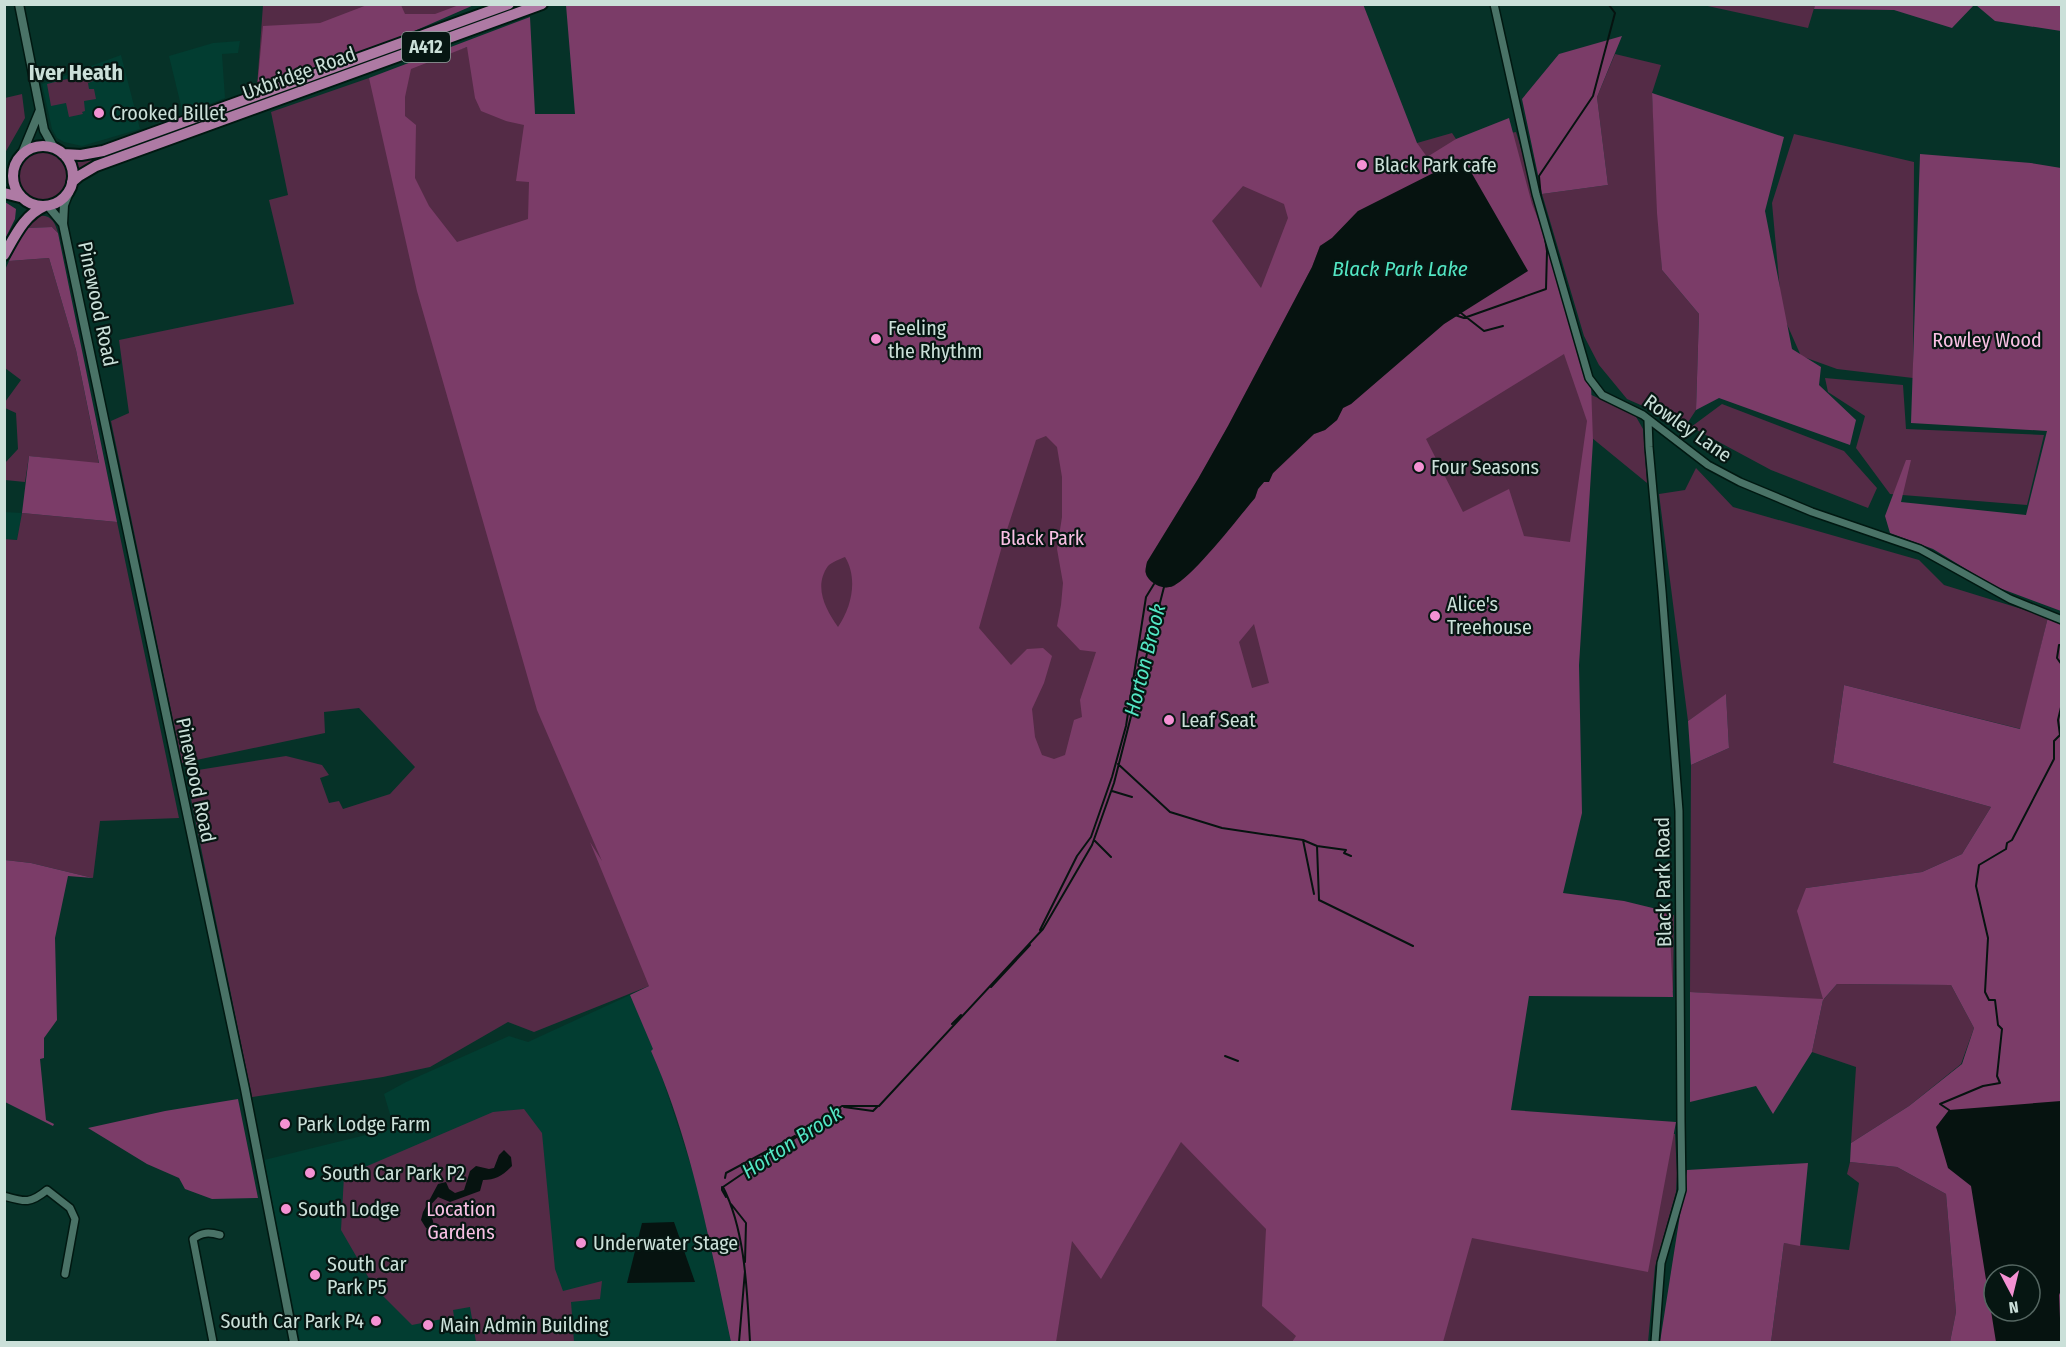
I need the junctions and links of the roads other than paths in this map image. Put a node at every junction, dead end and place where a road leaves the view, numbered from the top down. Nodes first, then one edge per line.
1 (19, 4) edge
2 (492, 4) edge
3 (509, 4) edge
4 (542, 4) edge
5 (1494, 4) edge
6 (479, 14) junction
7 (40, 110) junction
8 (58, 151) junction
9 (21, 156) junction
10 (14, 168) junction
11 (4, 179) edge
12 (70, 187) junction
13 (4, 193) edge
14 (21, 197) junction
15 (46, 206) junction
16 (63, 224) junction
17 (20, 228) junction
18 (4, 255) edge
19 (1648, 420) junction
20 (2061, 620) edge
21 (4, 1196) edge
22 (220, 1235) dead end
23 (64, 1274) dead end
24 (213, 1342) edge
25 (294, 1342) edge
26 (1655, 1342) edge

1 - 7 street
2 - 6 street
3 - 6 main road, Uxbridge Road / A412
4 - 12 main road, Uxbridge Road / A412
5 - 19 street, Rowley Lane
6 - 8 main road, Uxbridge Road / A412
7 - 8 street
7 - 9 street
8 - 9 main road
8 - 12 main road
9 - 10 main road
10 - 11 main road
10 - 14 main road
12 - 15 main road
12 - 16 street, Pinewood Road
13 - 14 main road
14 - 15 main road
14 - 17 main road
15 - 16 street, Pinewood Road
15 - 17 main road
16 - 25 street, Pinewood Road
17 - 18 main road
19 - 20 street, Rowley Lane
19 - 26 street, Black Park Road
21 - 23 street
22 - 24 street

